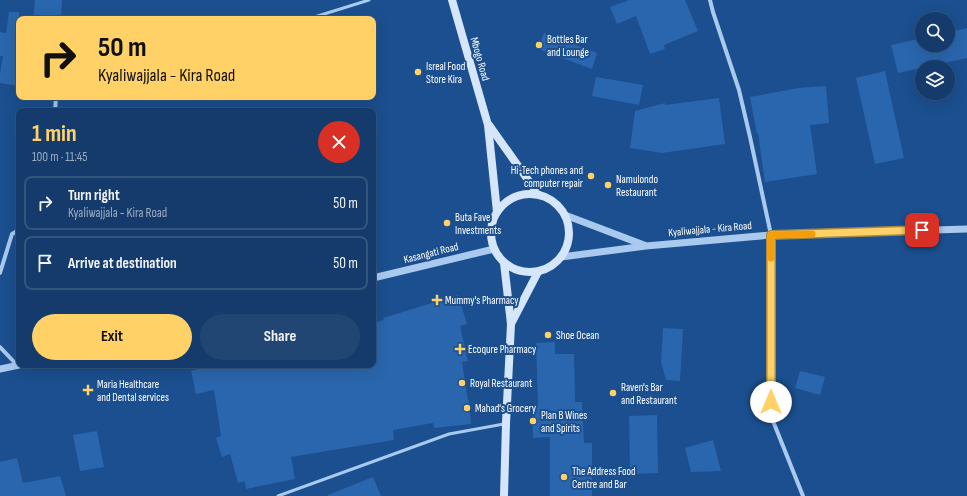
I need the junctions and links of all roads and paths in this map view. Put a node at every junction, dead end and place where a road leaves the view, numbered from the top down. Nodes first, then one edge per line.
1 (369, 0) edge
2 (452, 0) edge
3 (710, 0) edge
4 (318, 16) edge
5 (488, 125) junction
6 (538, 194) junction
7 (497, 212) junction
8 (565, 215) junction
9 (967, 229) edge
10 (16, 232) edge
11 (771, 235) junction
12 (646, 246) junction
13 (494, 248) junction
14 (561, 257) junction
15 (504, 263) junction
16 (538, 272) junction
17 (0, 273) edge
18 (376, 277) edge
19 (511, 324) junction
20 (0, 347) edge
21 (16, 363) edge
22 (16, 365) edge
23 (0, 369) edge
24 (506, 424) junction
25 (278, 496) edge
26 (504, 496) edge
27 (803, 496) edge

1 - 4 lane
2 - 5 main road, Mbogo Road
3 - 11 street
5 - 6 main road, Mbogo Road
5 - 7 main road, Mbogo Road
6 - 7 main road
6 - 8 main road
7 - 13 main road
8 - 12 street, Kyaliwajjala - Kira Road
8 - 14 main road
9 - 11 street, Kyaliwajjala - Kira Road
10 - 17 street
11 - 12 street, Kyaliwajjala - Kira Road
11 - 27 street
12 - 14 street, Kyaliwajjala - Kira Road
13 - 15 main road
13 - 18 street, Kasangati Road
14 - 16 main road
15 - 16 main road
15 - 19 main road
16 - 19 main road
19 - 24 main road
20 - 21 street
22 - 23 street
24 - 25 lane
24 - 26 main road

